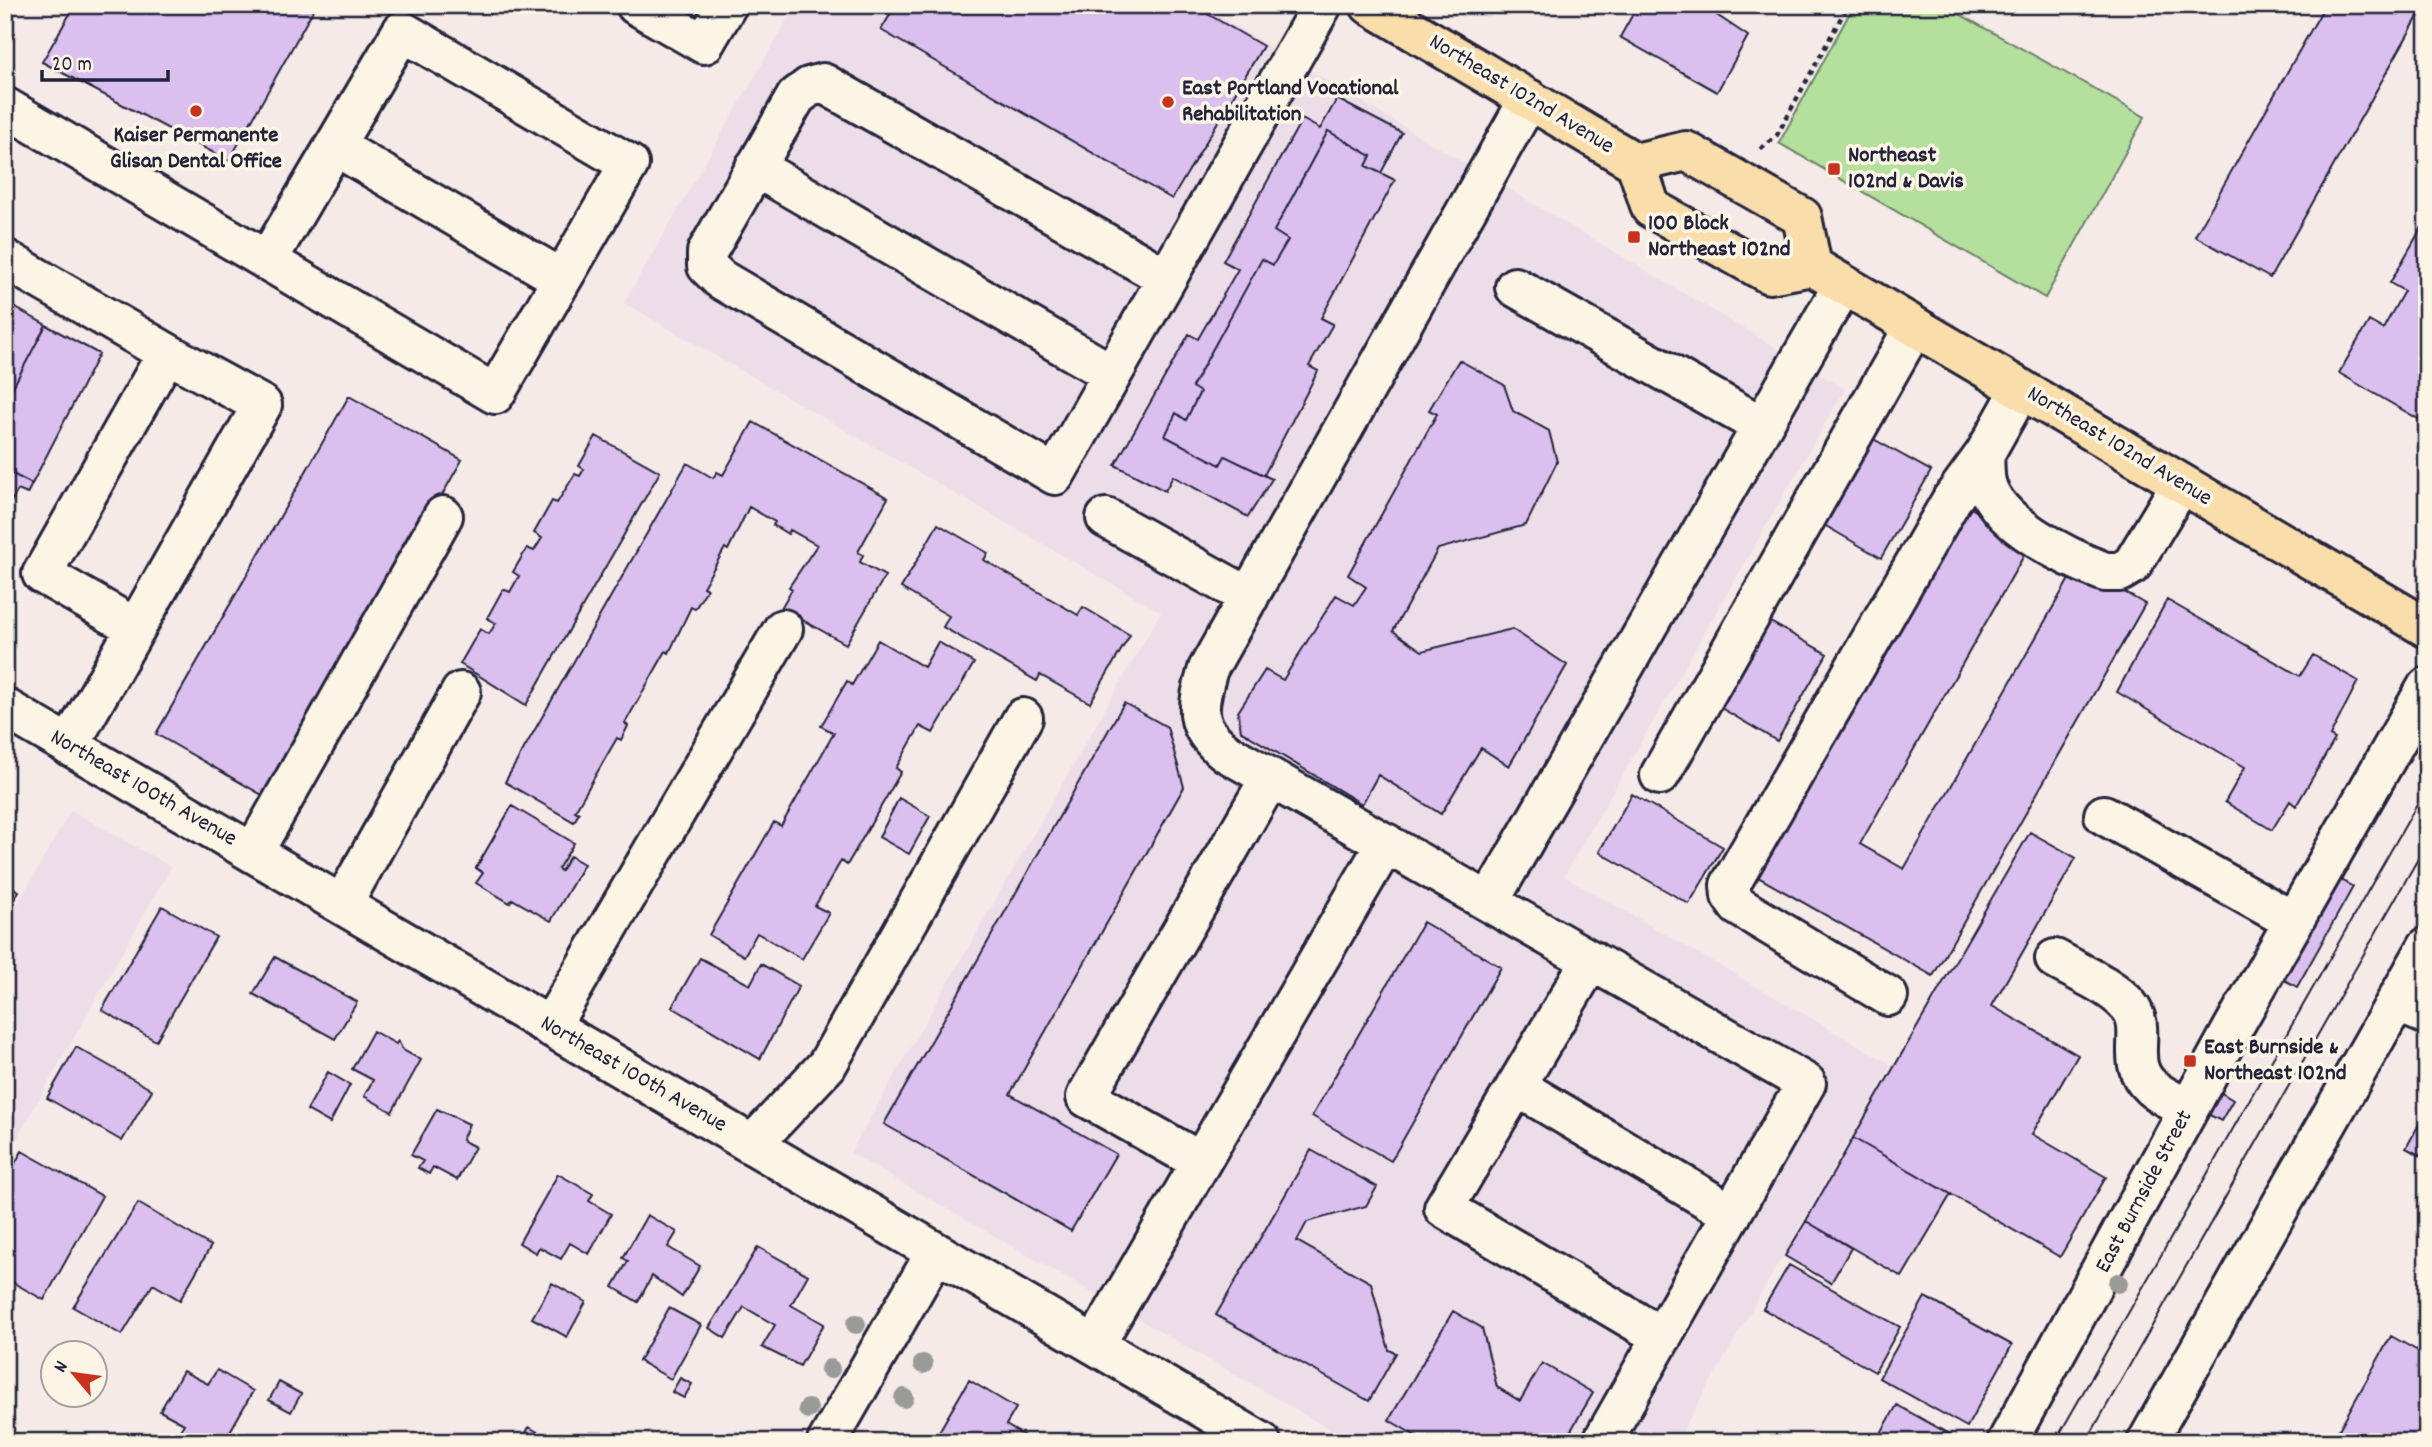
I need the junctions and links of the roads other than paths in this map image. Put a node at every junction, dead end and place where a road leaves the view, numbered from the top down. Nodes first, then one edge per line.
1 (636, 5) edge
2 (727, 5) edge
3 (1322, 5) edge
4 (1370, 5) edge
5 (1529, 99) junction
6 (5, 107) edge
7 (335, 146) junction
8 (1636, 163) junction
9 (755, 167) junction
10 (5, 259) edge
11 (267, 261) junction
12 (1827, 275) junction
13 (1167, 278) junction
14 (562, 279) junction
15 (1515, 287) dead end
16 (1914, 327) junction
17 (167, 353) junction
18 (1112, 374) junction
19 (2021, 389) junction
20 (1762, 426) junction
21 (1984, 455) junction
22 (2181, 484) junction
23 (443, 516) dead end
24 (1106, 518) dead end
25 (1249, 597) junction
26 (136, 628) junction
27 (2427, 628) edge
28 (783, 629) dead end
29 (2427, 687) edge
30 (461, 692) dead end
31 (5, 708) edge
32 (1023, 718) dead end
33 (69, 746) junction
34 (1660, 775) dead end
35 (1270, 778) junction
36 (2104, 815) dead end
37 (1386, 844) junction
38 (253, 853) junction
39 (1489, 902) junction
40 (342, 905) junction
41 (2293, 921) junction
42 (2427, 947) edge
43 (2055, 959) dead end
44 (1591, 960) junction
45 (1888, 996) dead end
46 (2411, 1008) edge
47 (550, 1027) junction
48 (1516, 1086) junction
49 (2189, 1110) junction
50 (752, 1145) junction
51 (1201, 1162) junction
52 (1732, 1214) junction
53 (936, 1252) junction
54 (1662, 1337) junction
55 (1096, 1345) junction
56 (827, 1442) edge
57 (1261, 1442) edge
58 (1602, 1442) edge
59 (2007, 1442) edge
60 (2147, 1442) edge

1 - 2 street
3 - 13 street
4 - 5 main road, Northeast 102nd Avenue
5 - 8 main road, Northeast 102nd Avenue
5 - 25 street
6 - 11 street
7 - 11 street
7 - 14 street
7 - 14 street
8 - 12 main road, Northeast 102nd Avenue
8 - 12 main road, Northeast 102nd Avenue
9 - 13 street
9 - 18 street
9 - 18 street
10 - 17 street
11 - 14 street
12 - 16 main road, Northeast 102nd Avenue
12 - 20 street
13 - 18 street
15 - 20 street
16 - 19 main road, Northeast 102nd Avenue
16 - 34 street
17 - 26 street
17 - 26 street
19 - 21 street
19 - 22 main road, Northeast 102nd Avenue
20 - 39 street
21 - 22 street
21 - 45 street
22 - 27 main road, Northeast 102nd Avenue
23 - 38 street
24 - 25 street
25 - 35 street
26 - 33 street
28 - 47 street
29 - 41 street, East Burnside Street
30 - 40 street
31 - 33 street, Northeast 100th Avenue
32 - 50 street
33 - 38 street, Northeast 100th Avenue
35 - 37 street
35 - 51 street
36 - 41 street
37 - 39 street
37 - 51 street
38 - 40 street, Northeast 100th Avenue
39 - 44 street
40 - 47 street, Northeast 100th Avenue
41 - 49 street, East Burnside Street
42 - 46 street
43 - 49 street
44 - 48 street
44 - 52 street
46 - 60 street
47 - 50 street, Northeast 100th Avenue
48 - 52 street
48 - 54 street
49 - 59 street, East Burnside Street
50 - 53 street, Northeast 100th Avenue
51 - 55 street
52 - 54 street
53 - 55 street, Northeast 100th Avenue
53 - 56 street
54 - 58 street
55 - 57 street, Northeast 100th Avenue

